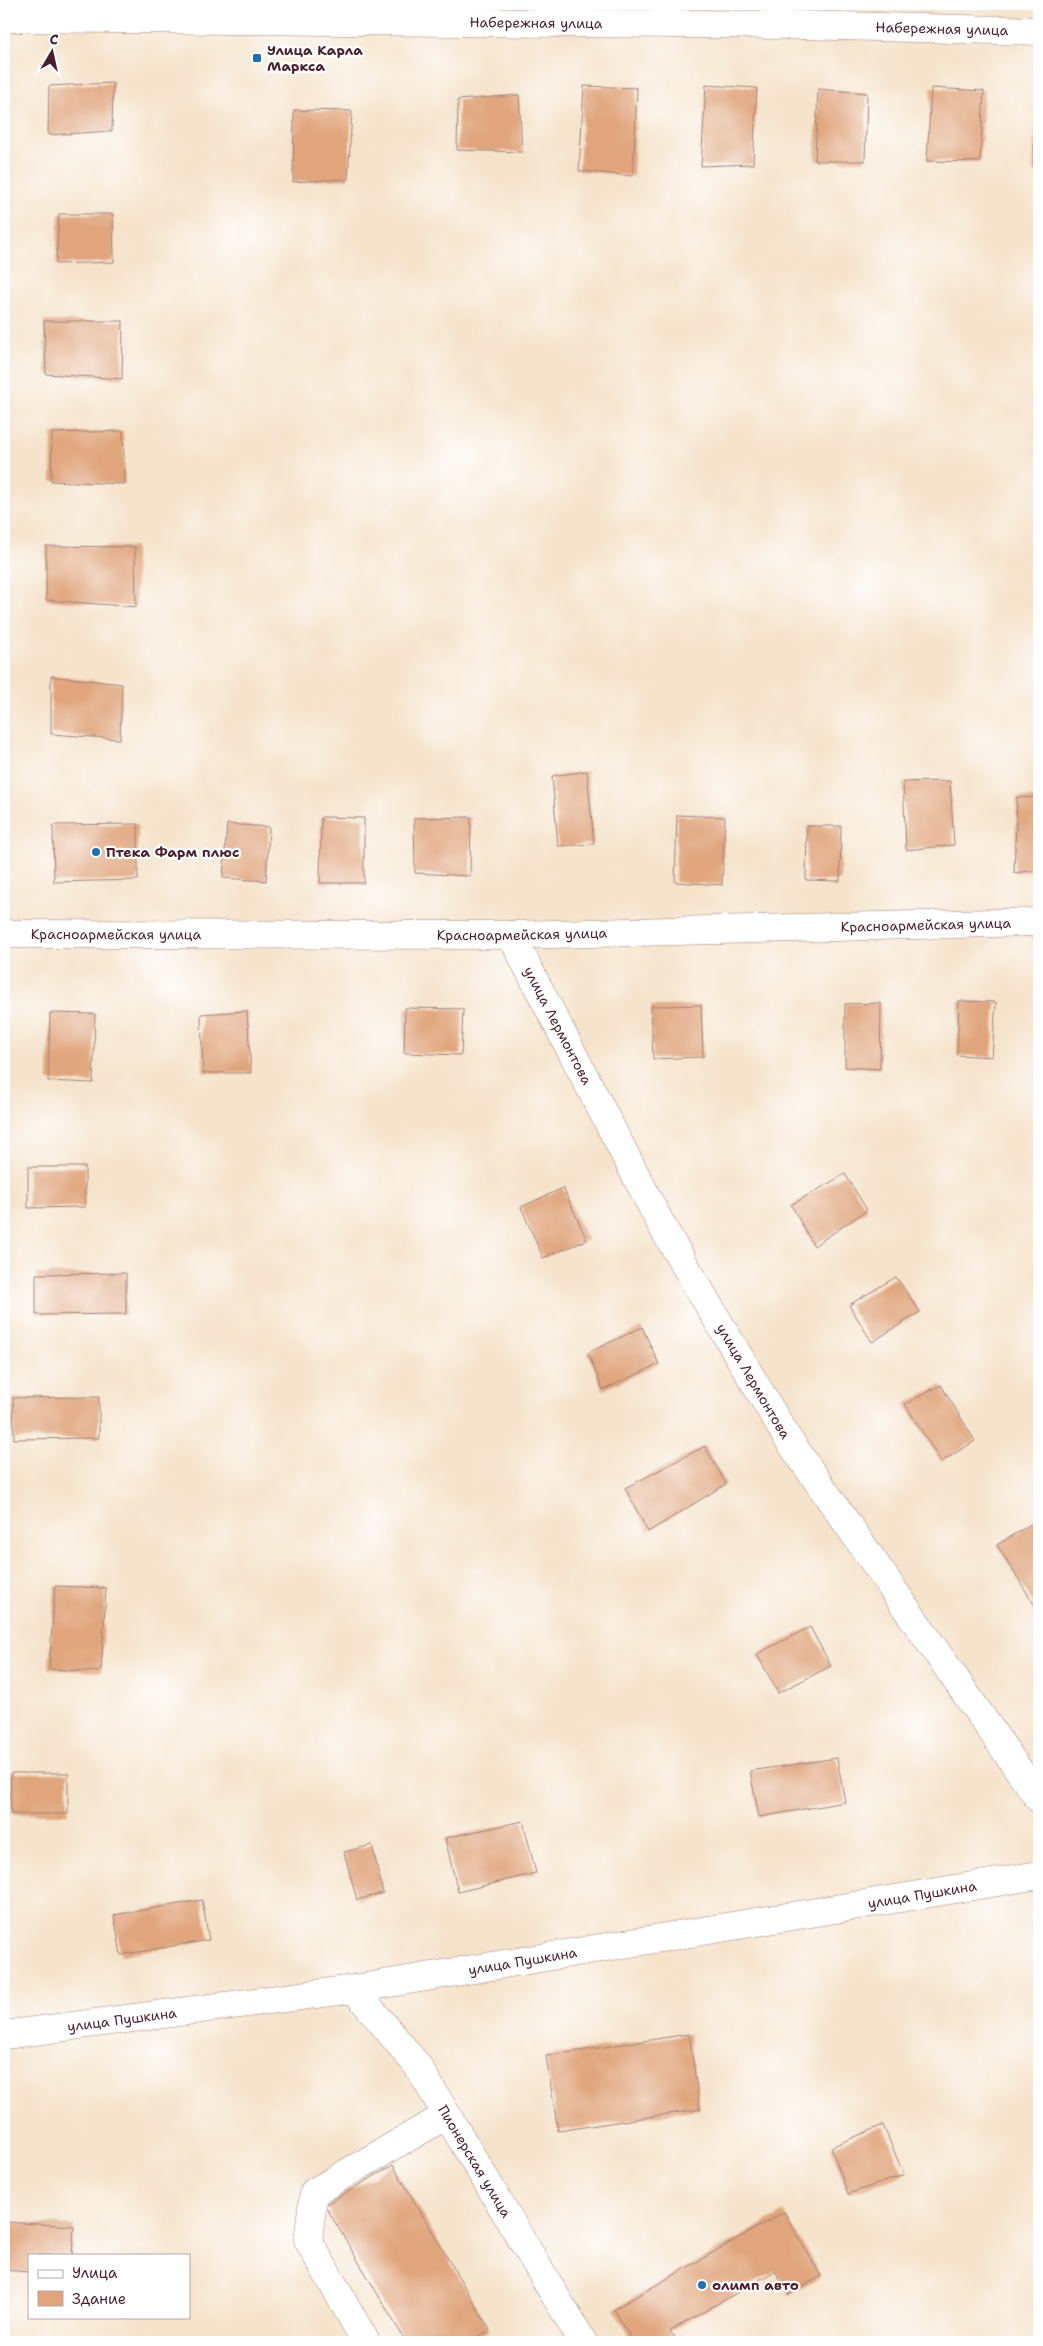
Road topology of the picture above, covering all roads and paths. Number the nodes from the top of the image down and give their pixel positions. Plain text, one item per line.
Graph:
1 (4, 18) edge
2 (1039, 31) edge
3 (1039, 922) edge
4 (4, 934) edge
5 (511, 935) junction
6 (1039, 1799) edge
7 (1039, 1875) edge
8 (354, 1989) junction
9 (4, 2035) edge
10 (447, 2115) junction
11 (366, 2342) edge
12 (583, 2342) edge

1 - 2 street, Набережная улица
3 - 5 street, Красноармейская улица
4 - 5 street, Красноармейская улица
5 - 6 street, улица Лермонтова
7 - 8 street, улица Пушкина
8 - 9 street, улица Пушкина
8 - 10 street, Пионерская улица
10 - 11 street
10 - 12 street, Пионерская улица

